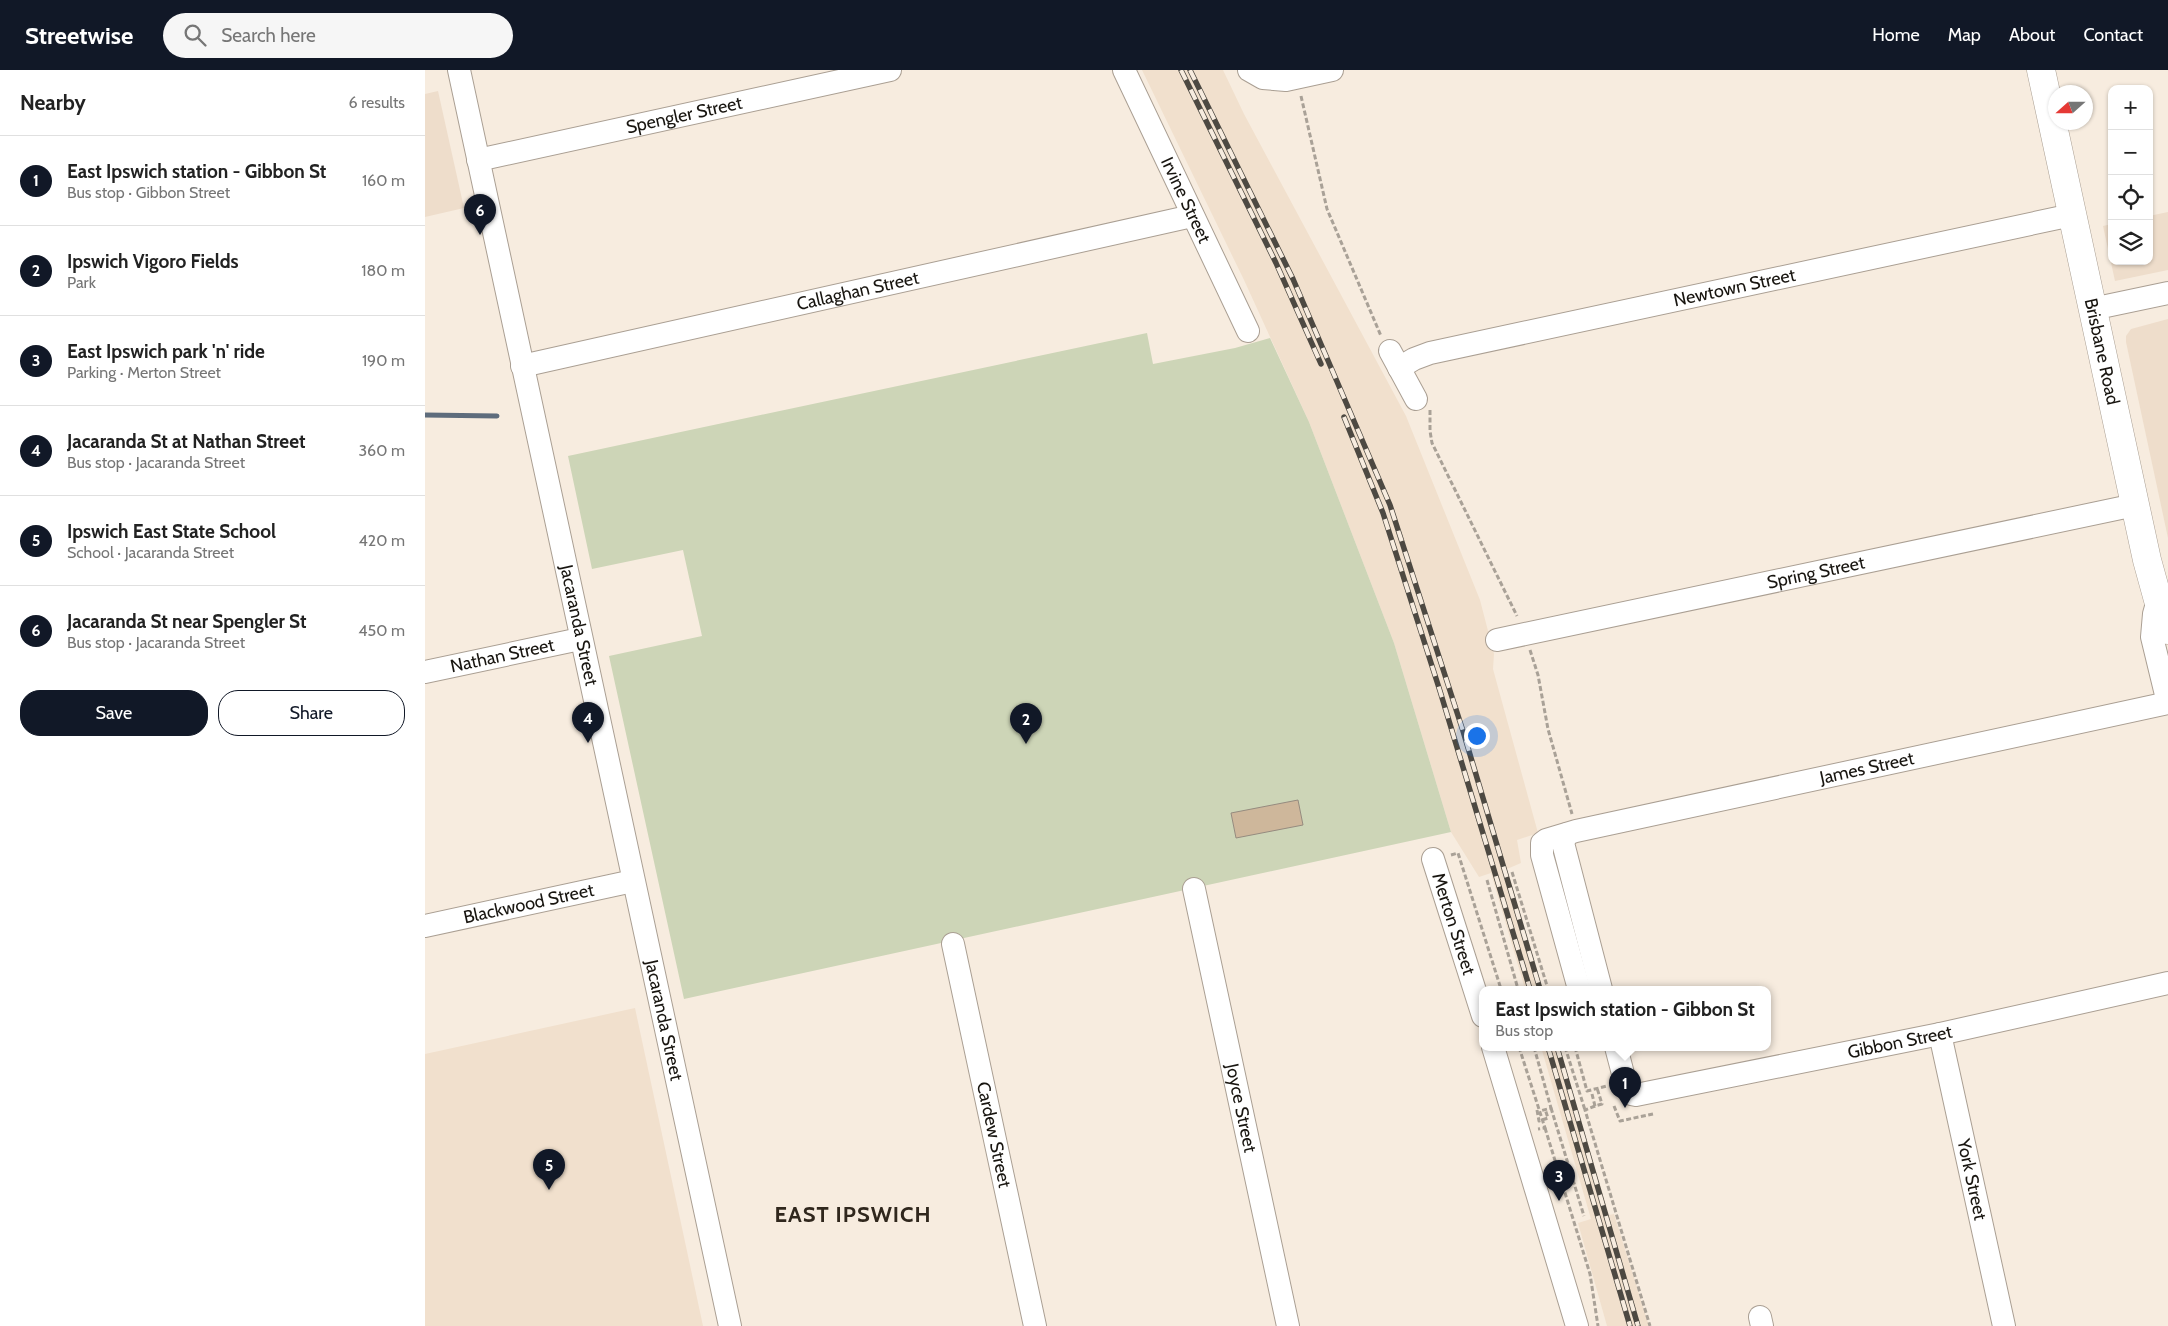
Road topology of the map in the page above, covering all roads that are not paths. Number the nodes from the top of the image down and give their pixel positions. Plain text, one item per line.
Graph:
1 (459, 70) edge
2 (890, 70) edge
3 (1124, 70) edge
4 (1332, 70) edge
5 (2041, 70) edge
6 (1256, 74) edge
7 (478, 160) junction
8 (2072, 215) junction
9 (1192, 216) junction
10 (2168, 293) edge
11 (2092, 309) junction
12 (1248, 330) dead end
13 (522, 366) junction
14 (1423, 403) road end
15 (2135, 505) junction
16 (2163, 599) edge
17 (2168, 630) edge
18 (580, 639) junction
19 (1497, 640) dead end
20 (425, 672) edge
21 (2168, 703) edge
22 (1570, 825) junction
23 (1433, 859) road end
24 (633, 881) junction
25 (1194, 889) dead end
26 (425, 926) edge
27 (953, 944) dead end
28 (2168, 984) edge
29 (1578, 986) edge
30 (1600, 986) edge
31 (1479, 1003) edge
32 (1940, 1034) junction
33 (1494, 1051) edge
34 (1617, 1051) edge
35 (730, 1326) edge
36 (1035, 1326) edge
37 (1288, 1326) edge
38 (1577, 1326) edge
39 (2004, 1326) edge

1 - 7 street, Jacaranda Street
2 - 7 street, Spengler Street
3 - 9 street, Irvine Street
4 - 6 street
5 - 8 main road, Brisbane Road
7 - 13 street, Jacaranda Street
8 - 11 main road, Brisbane Road
8 - 14 street, Newtown Street
9 - 12 street, Irvine Street
9 - 13 street, Callaghan Street
10 - 11 street
11 - 15 main road, Brisbane Road
13 - 18 street, Jacaranda Street
15 - 16 main road, Brisbane Road
15 - 19 street, Spring Street
16 - 17 main road, Brisbane Road
16 - 21 street
18 - 20 street, Nathan Street
18 - 24 street, Jacaranda Street
21 - 22 street, James Street
22 - 29 street, James Street
22 - 30 street
23 - 31 street, Merton Street
24 - 26 street, Blackwood Street
24 - 35 street, Jacaranda Street
25 - 37 street, Joyce Street
27 - 36 street, Cardew Street
28 - 32 street, Gibbon Street
32 - 34 street, Gibbon Street
32 - 39 street, York Street
33 - 38 street

